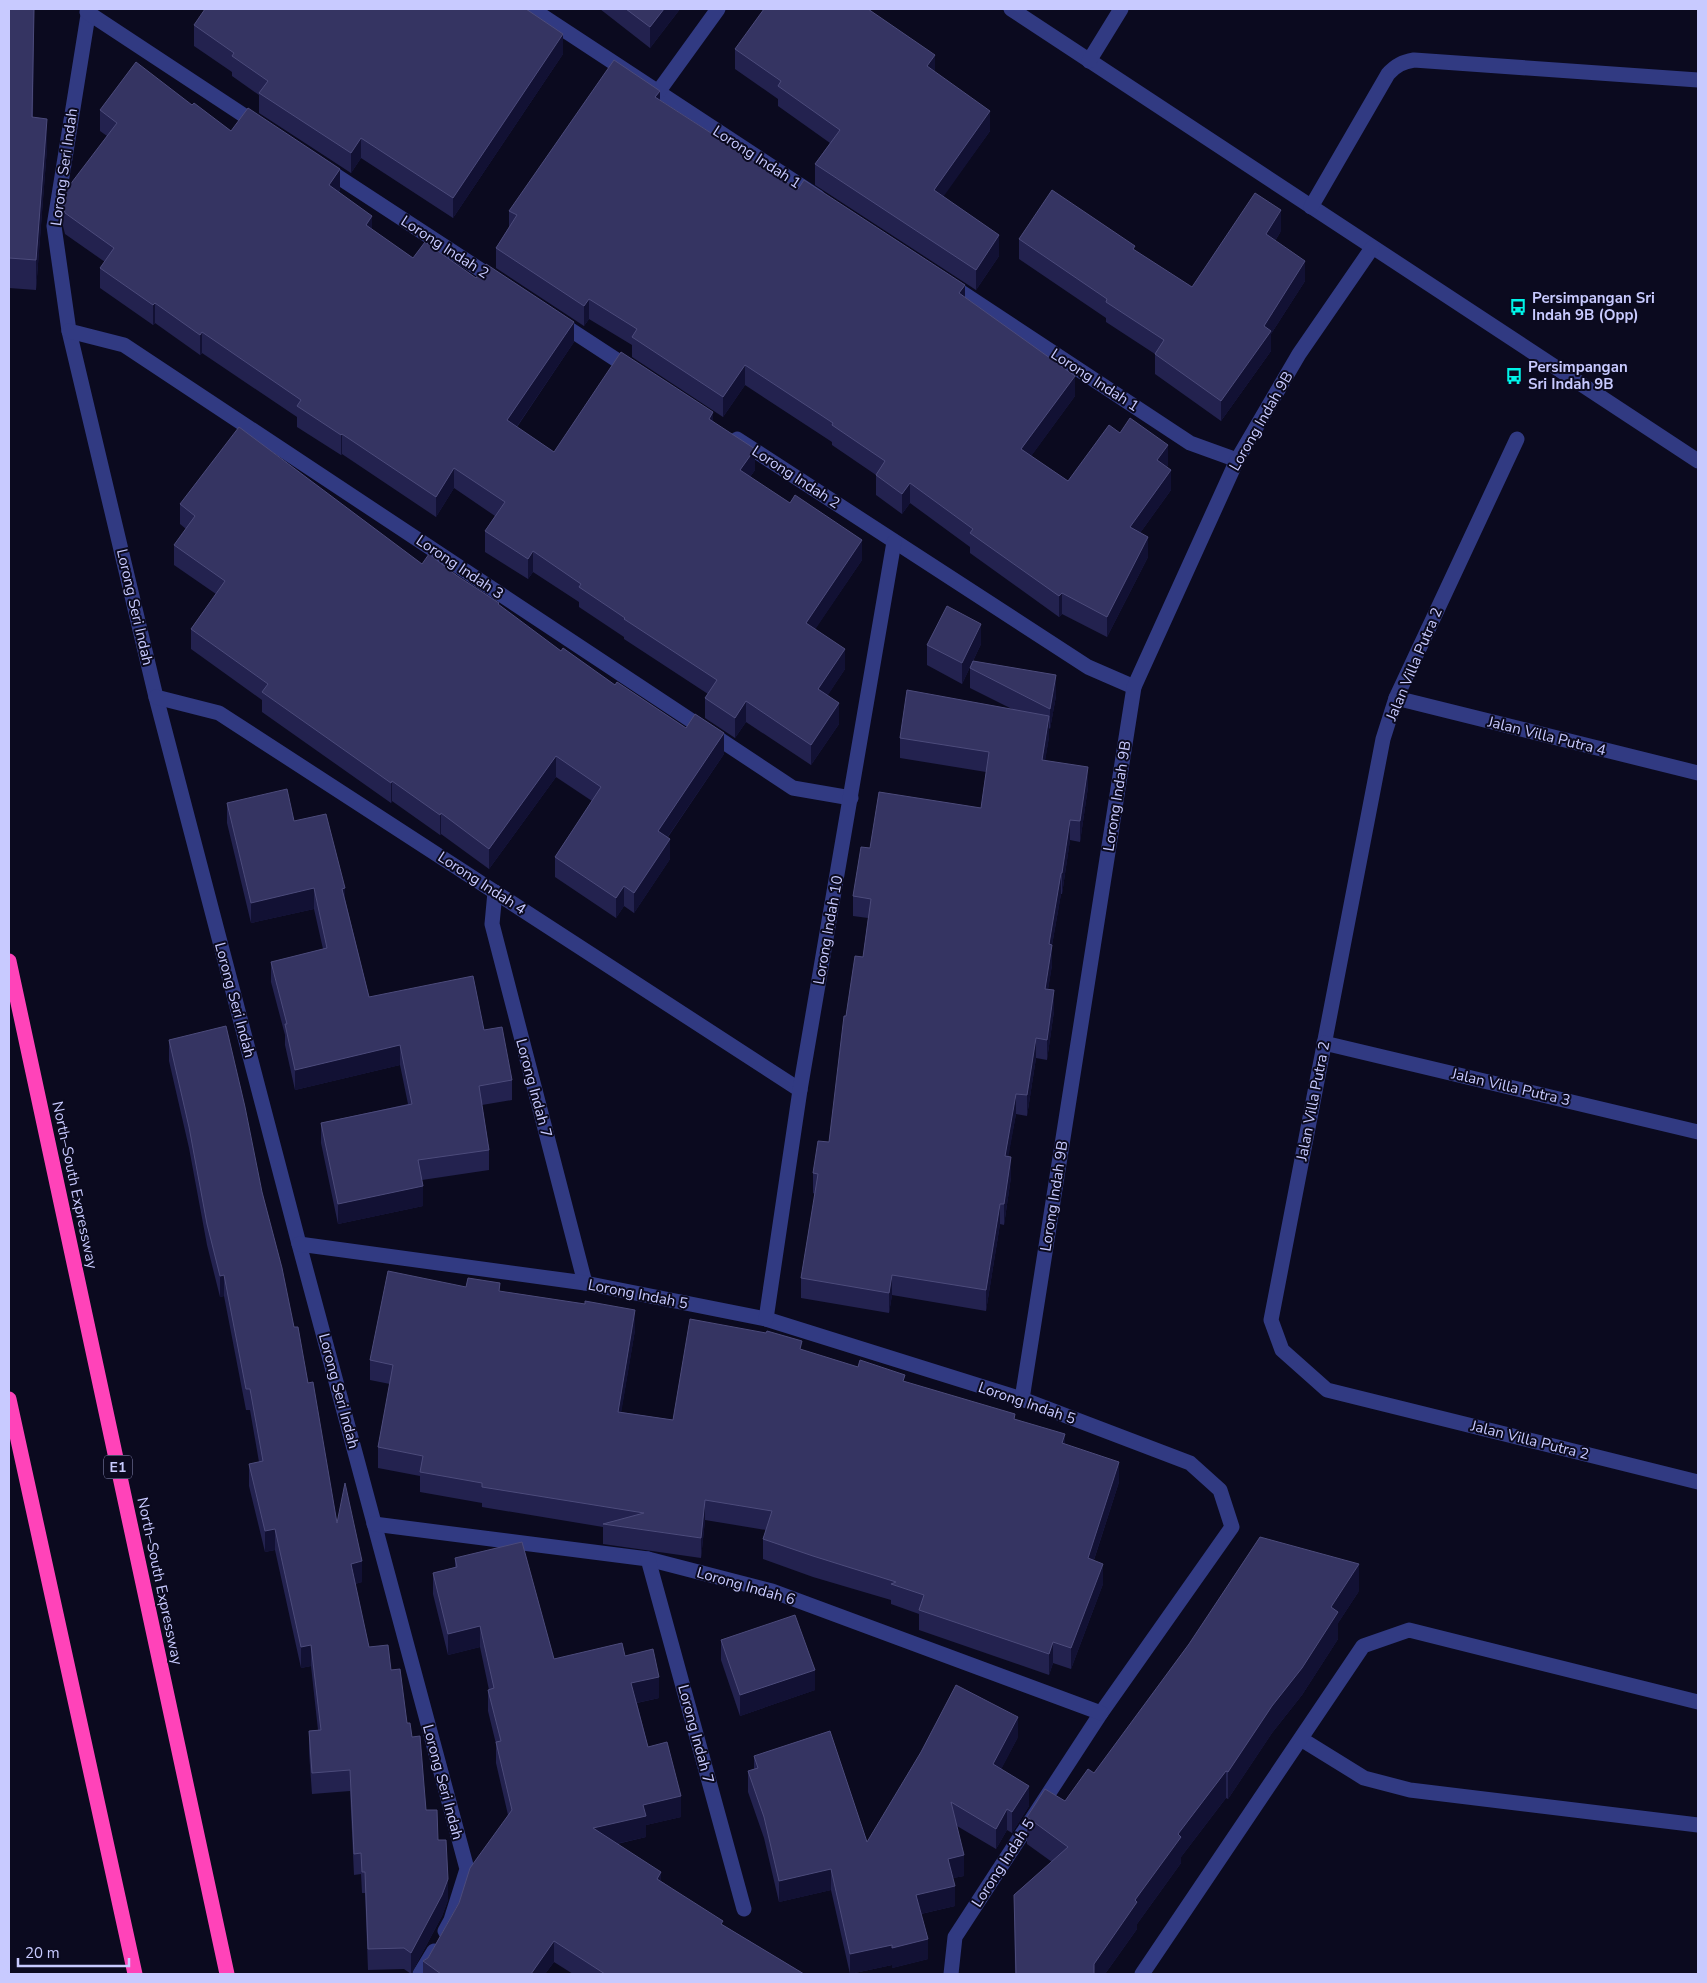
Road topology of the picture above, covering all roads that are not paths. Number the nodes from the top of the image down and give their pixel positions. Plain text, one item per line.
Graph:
1 (532, 9) edge
2 (718, 9) edge
3 (1010, 9) edge
4 (1121, 9) edge
5 (88, 10) edge
6 (1090, 61) junction
7 (1698, 80) edge
8 (658, 92) junction
9 (270, 132) edge
10 (312, 159) edge
11 (833, 207) edge
12 (1311, 207) junction
13 (1372, 248) junction
14 (941, 279) edge
15 (511, 290) edge
16 (545, 312) edge
17 (69, 331) junction
18 (644, 378) edge
19 (728, 432) edge
20 (1517, 439) dead end
21 (1237, 460) junction
22 (1698, 462) edge
23 (894, 542) junction
24 (1134, 687) junction
25 (156, 697) junction
26 (1396, 698) junction
27 (1698, 773) edge
28 (852, 798) junction
29 (495, 892) junction
30 (9, 961) edge
31 (1324, 1042) junction
32 (800, 1090) junction
33 (1698, 1132) edge
34 (299, 1244) junction
35 (585, 1284) junction
36 (766, 1319) junction
37 (9, 1399) edge
38 (1022, 1399) junction
39 (1698, 1482) edge
40 (374, 1524) junction
41 (648, 1559) junction
42 (1698, 1702) edge
43 (1101, 1713) junction
44 (1300, 1739) junction
45 (1698, 1825) edge
46 (744, 1909) dead end
47 (135, 1974) edge
48 (226, 1974) edge
49 (420, 1974) edge
50 (951, 1974) edge
51 (1142, 1974) edge

1 - 8 street, Lorong Indah 1
2 - 8 street
3 - 6 street
4 - 6 street
5 - 9 street
5 - 17 street, Lorong Seri Indah
6 - 12 street
7 - 12 street
8 - 11 street, Lorong Indah 1
10 - 15 street, Lorong Indah 2
12 - 13 street
13 - 21 street, Lorong Indah 9B
13 - 22 street
14 - 21 street, Lorong Indah 1
16 - 18 street
17 - 25 street, Lorong Seri Indah
17 - 28 street, Lorong Indah 3
19 - 23 street, Lorong Indah 2
20 - 26 street, Jalan Villa Putra 2
21 - 24 street, Lorong Indah 9B
23 - 24 street, Lorong Indah 2
23 - 28 street, Lorong Indah 10
24 - 38 street, Lorong Indah 9B
25 - 29 street, Lorong Indah 4
25 - 34 street, Lorong Seri Indah
26 - 27 street, Jalan Villa Putra 4
26 - 31 street, Jalan Villa Putra 2
28 - 32 street, Lorong Indah 10
29 - 32 street, Lorong Indah 4
29 - 35 street, Lorong Indah 7
30 - 48 highway, North–South Expressway / E1
31 - 33 street, Jalan Villa Putra 3
31 - 39 street, Jalan Villa Putra 2
32 - 36 street, Lorong Indah 10
34 - 35 street, Lorong Indah 5
34 - 40 street, Lorong Seri Indah
35 - 36 street, Lorong Indah 5
36 - 38 street, Lorong Indah 5
37 - 47 highway
38 - 43 street, Lorong Indah 5
40 - 41 street, Lorong Indah 6
40 - 49 street, Lorong Seri Indah
41 - 43 street, Lorong Indah 6
41 - 46 street, Lorong Indah 7
42 - 44 street
43 - 50 street, Lorong Indah 5
44 - 45 street
44 - 51 street

